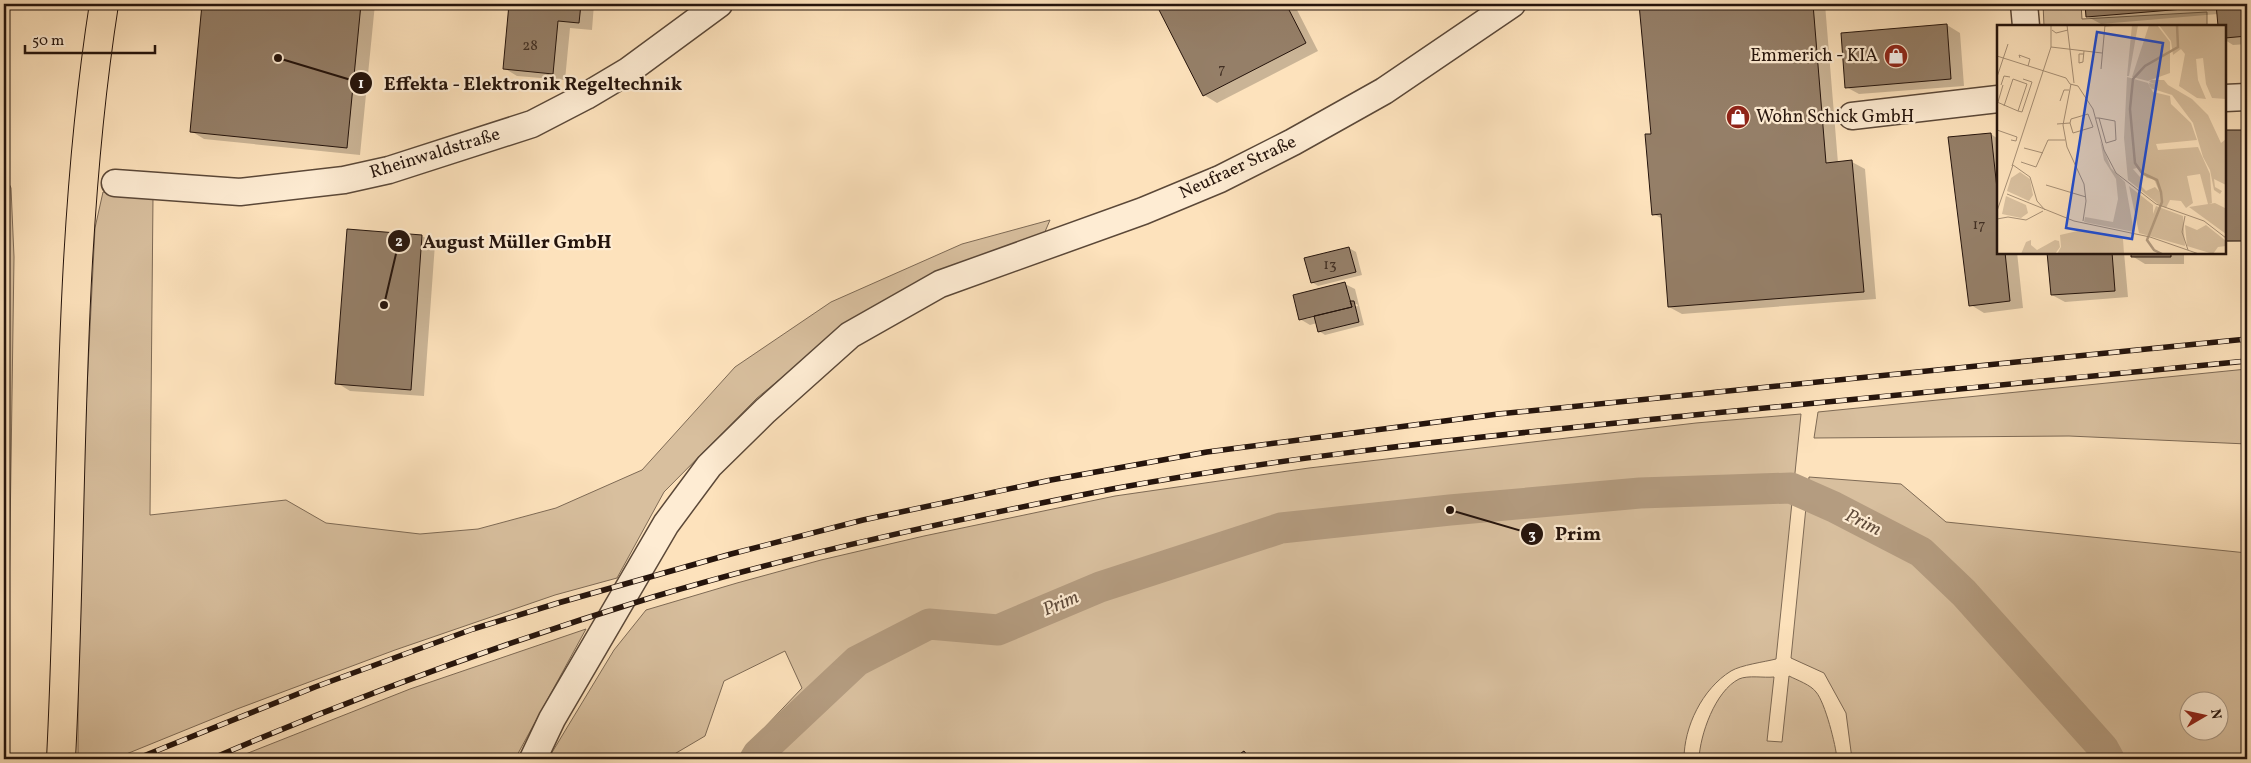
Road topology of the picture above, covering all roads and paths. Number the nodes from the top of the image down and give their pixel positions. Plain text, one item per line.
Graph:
1 (104, 4) edge
2 (719, 4) edge
3 (1512, 4) edge
4 (2024, 4) edge
5 (2026, 25) edge
6 (2247, 97) edge
7 (2226, 98) edge
8 (1997, 100) edge
9 (1852, 116) dead end
10 (115, 183) dead end
11 (62, 749) edge
12 (533, 759) edge

1 - 11 main road
2 - 10 street, Rheinwaldstraße
3 - 12 street, Neufraer Straße
4 - 5 street
6 - 7 street
8 - 9 street

